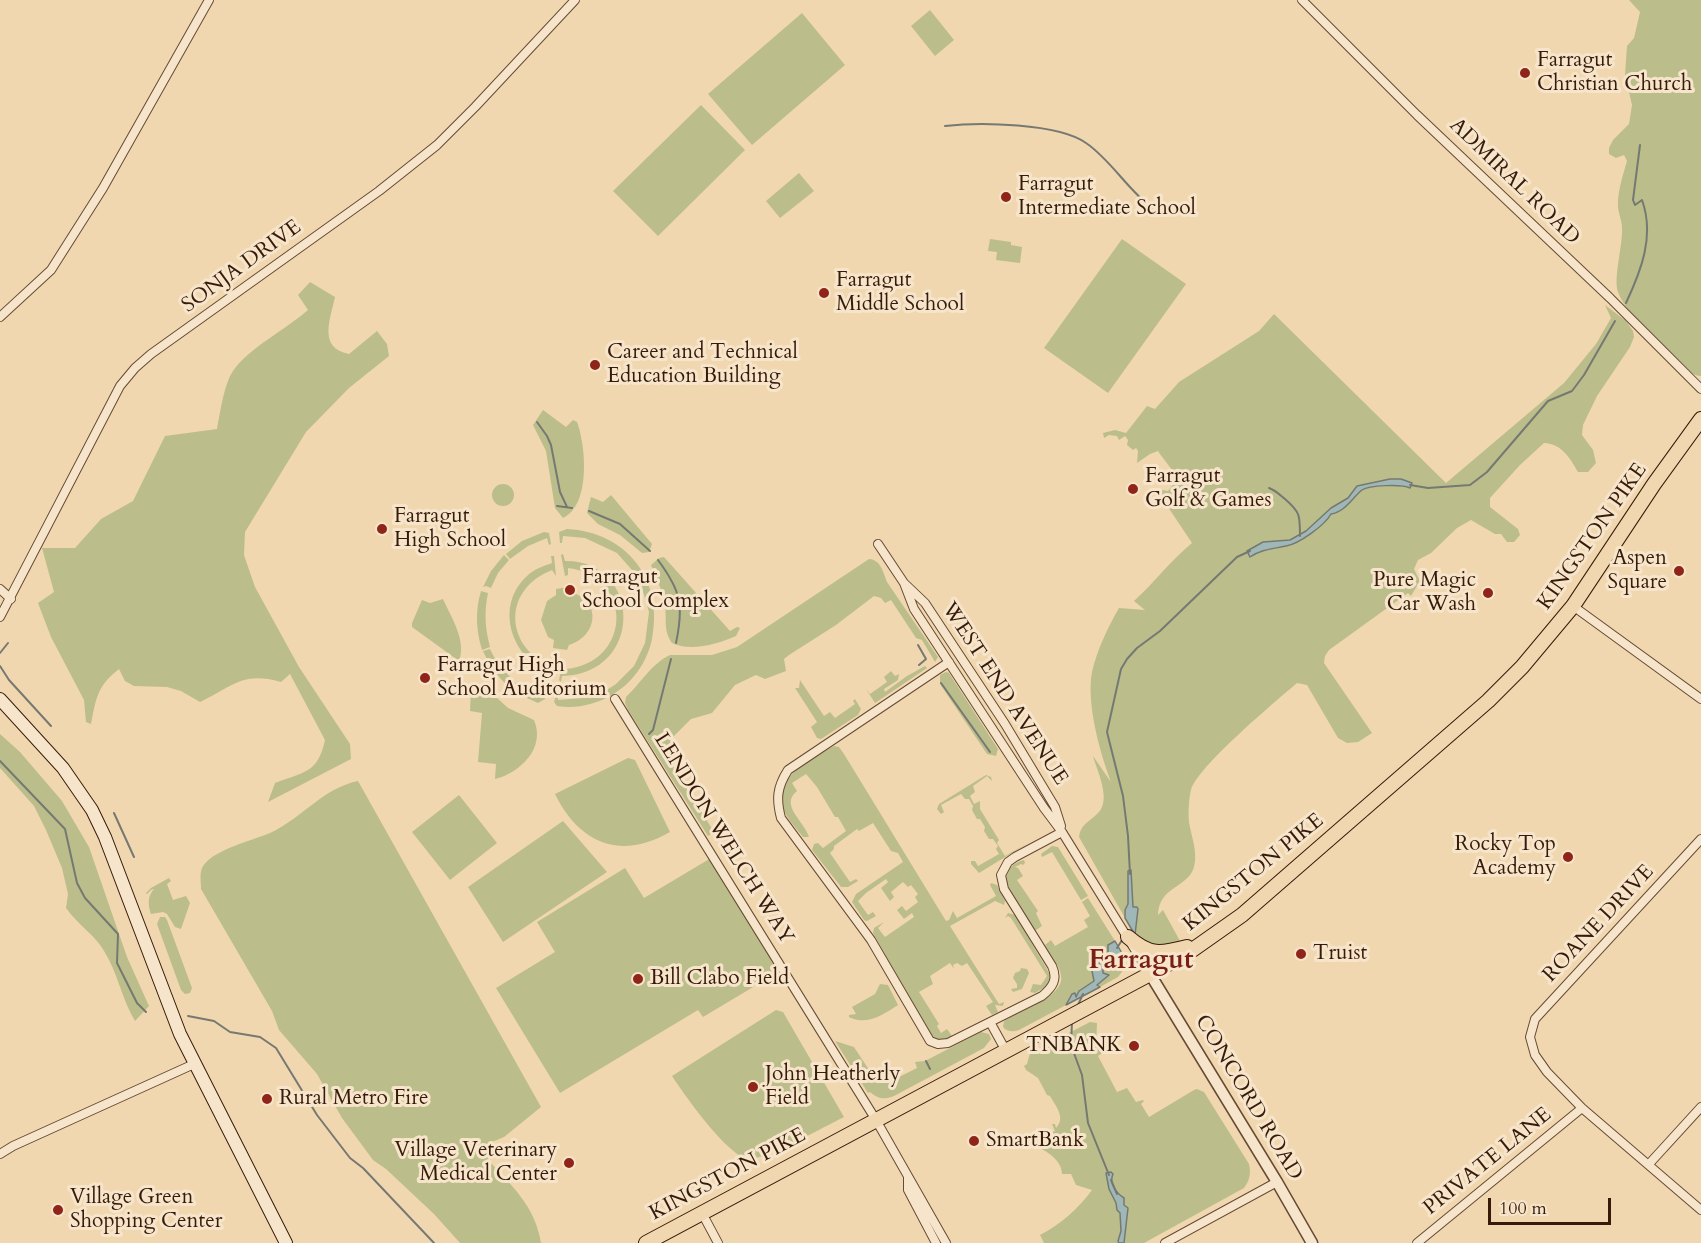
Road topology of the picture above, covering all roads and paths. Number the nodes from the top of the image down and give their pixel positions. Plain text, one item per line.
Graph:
1 (209, 0) edge
2 (575, 0) edge
3 (1302, 0) edge
4 (0, 317) edge
5 (1701, 389) edge
6 (1701, 419) edge
7 (878, 544) dead end
8 (904, 583) junction
9 (0, 589) edge
10 (11, 599) junction
11 (1573, 606) junction
12 (0, 616) edge
13 (949, 662) junction
14 (0, 699) edge
15 (615, 699) dead end
16 (1701, 699) edge
17 (1062, 832) junction
18 (1701, 839) edge
19 (1127, 936) junction
20 (1203, 943) junction
21 (1150, 974) junction
22 (990, 1022) junction
23 (1006, 1051) junction
24 (194, 1064) junction
25 (1701, 1107) edge
26 (1582, 1108) junction
27 (876, 1120) junction
28 (0, 1154) edge
29 (1649, 1164) junction
30 (908, 1178) junction
31 (1277, 1182) junction
32 (1701, 1210) edge
33 (702, 1213) junction
34 (286, 1243) edge
35 (646, 1243) edge
36 (718, 1243) edge
37 (936, 1243) edge
38 (946, 1243) edge
39 (1165, 1243) edge
40 (1312, 1243) edge
41 (1417, 1243) edge

1 - 4 street
2 - 10 street, SONJA DRIVE
3 - 5 street, ADMIRAL ROAD
6 - 11 main road, KINGSTON PIKE
7 - 8 street, WEST END AVENUE
8 - 13 street, WEST END AVENUE
8 - 17 street, WEST END AVENUE
9 - 10 street
10 - 12 street, SONJA DRIVE
11 - 16 street
11 - 20 main road, KINGSTON PIKE
13 - 17 street, WEST END AVENUE
13 - 22 street
14 - 24 main road
15 - 27 street, LENDON WELCH WAY
17 - 19 street, WEST END AVENUE
17 - 22 street
18 - 26 street, ROANE DRIVE
19 - 20 main road
19 - 21 street, WEST END AVENUE
20 - 21 main road, KINGSTON PIKE
21 - 23 main road, KINGSTON PIKE
21 - 31 street, CONCORD ROAD
22 - 23 street
23 - 27 main road, KINGSTON PIKE
24 - 28 street
24 - 34 main road
25 - 29 street
26 - 29 street
26 - 41 street, PRIVATE LANE
27 - 30 street, LENDON WELCH WAY
27 - 33 main road, KINGSTON PIKE
29 - 32 street
30 - 37 street
30 - 38 street
31 - 39 street
31 - 40 street, CONCORD ROAD
33 - 35 main road, KINGSTON PIKE
33 - 36 street

